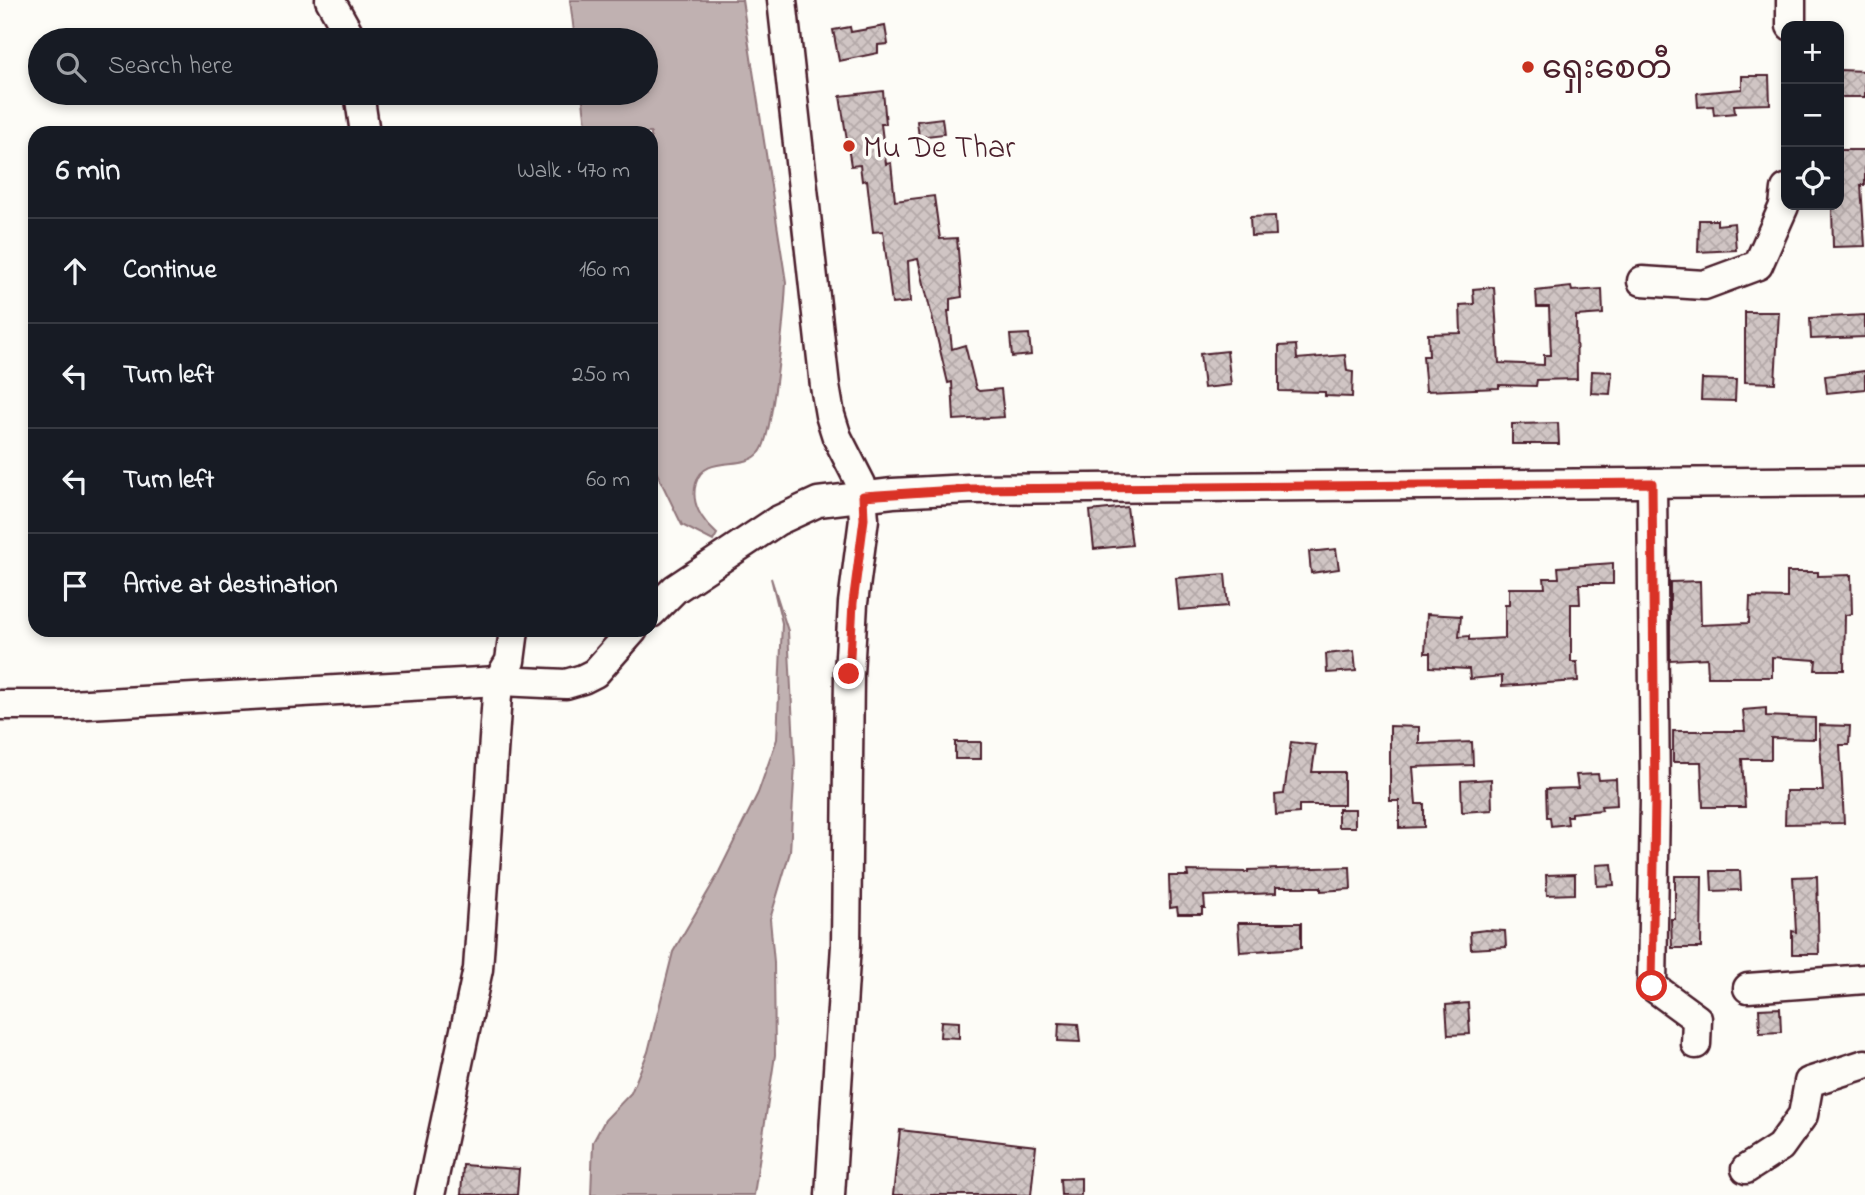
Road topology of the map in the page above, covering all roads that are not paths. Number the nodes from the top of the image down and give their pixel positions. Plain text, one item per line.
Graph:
1 (330, 0) edge
2 (782, 0) edge
3 (1791, 0) edge
4 (1790, 21) edge
5 (346, 28) edge
6 (361, 105) edge
7 (364, 126) edge
8 (1782, 210) edge
9 (1642, 281) dead end
10 (1865, 481) edge
11 (1652, 483) junction
12 (863, 496) junction
13 (658, 605) edge
14 (513, 637) edge
15 (627, 637) edge
16 (498, 681) junction
17 (0, 705) edge
18 (1865, 979) edge
19 (1748, 988) dead end
20 (1696, 1044) dead end
21 (1865, 1064) edge
22 (1746, 1169) dead end
23 (430, 1195) edge
24 (830, 1195) edge

1 - 5 street
2 - 12 street
3 - 4 street
6 - 7 street
8 - 9 street
10 - 11 street
11 - 12 street
11 - 20 street
12 - 13 street
12 - 24 street
14 - 16 street
15 - 16 street
16 - 17 street
16 - 23 street
18 - 19 street
21 - 22 street

